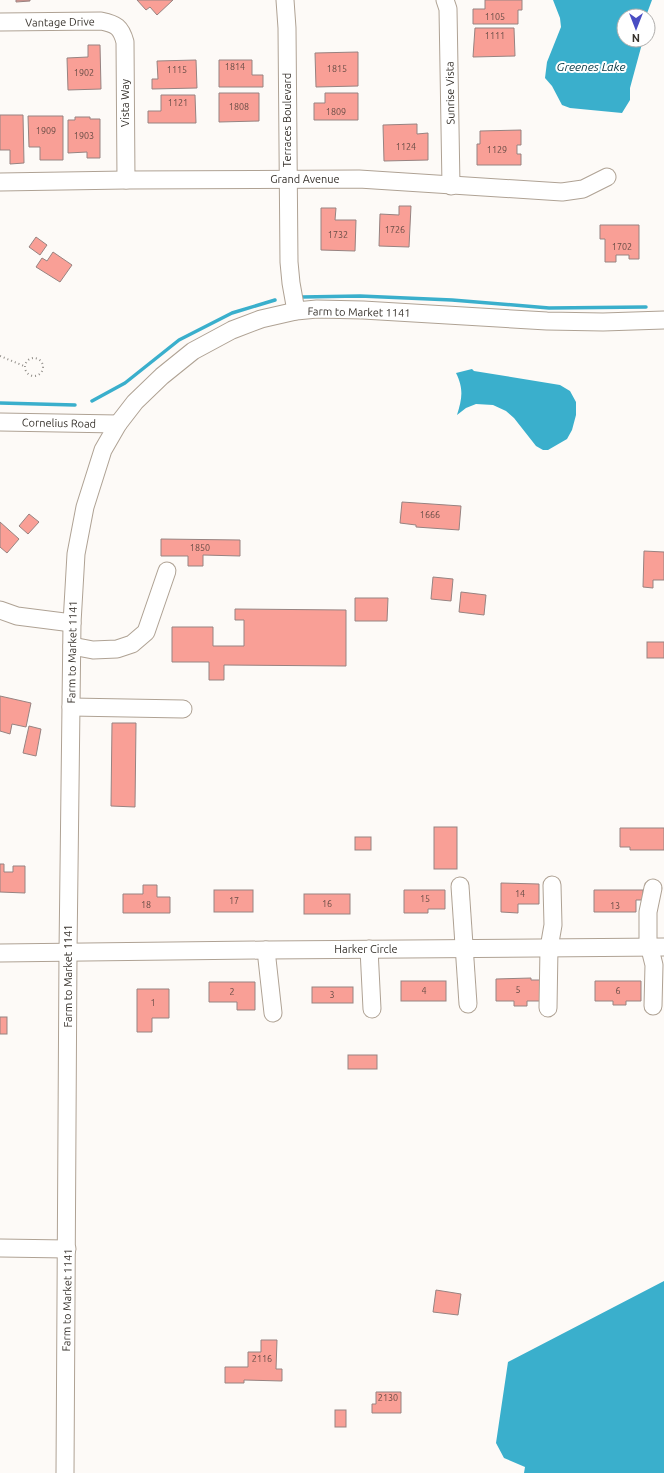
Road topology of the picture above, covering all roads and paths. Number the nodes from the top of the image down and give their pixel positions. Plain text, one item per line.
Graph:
1 (285, 0) edge
2 (445, 0) edge
3 (0, 22) edge
4 (119, 28) joint
5 (607, 177) dead end
6 (126, 180) junction
7 (288, 180) junction
8 (0, 182) edge
9 (451, 186) junction
10 (296, 311) junction
11 (664, 320) edge
12 (0, 356) edge
13 (24, 366) junction
14 (0, 422) edge
15 (118, 424) junction
16 (167, 571) dead end
17 (0, 610) edge
18 (72, 623) junction
19 (72, 646) junction
20 (71, 707) junction
21 (183, 709) dead end
22 (552, 885) dead end
23 (460, 886) dead end
24 (653, 888) dead end
25 (657, 947) edge
26 (464, 948) junction
27 (549, 948) junction
28 (369, 949) junction
29 (266, 950) junction
30 (68, 952) junction
31 (0, 953) edge
32 (468, 1004) dead end
33 (653, 1006) dead end
34 (548, 1008) dead end
35 (372, 1009) dead end
36 (273, 1013) dead end
37 (0, 1248) edge
38 (67, 1249) junction
39 (65, 1473) edge

1 - 7 street, Terraces Boulevard
2 - 9 street, Sunrise Vista
3 - 4 street, Vantage Drive
4 - 6 street, Vista Way
5 - 9 street, Grand Avenue
6 - 7 street, Grand Avenue
6 - 8 street, Grand Avenue
7 - 9 street, Grand Avenue
7 - 10 street, Terraces Boulevard
10 - 11 street, Farm to Market 1141
10 - 15 street, Farm to Market 1141
12 - 13 path
13 - 13 path
14 - 15 street, Cornelius Road
15 - 18 street, Farm to Market 1141
16 - 19 street
17 - 18 street
18 - 19 street, Farm to Market 1141
19 - 20 street, Farm to Market 1141
20 - 21 street
20 - 30 street, Farm to Market 1141
22 - 27 street
23 - 26 street
24 - 25 street
25 - 27 street, Harker Circle
25 - 33 street
26 - 27 street, Harker Circle
26 - 28 street, Harker Circle
26 - 32 street
27 - 34 street
28 - 29 street, Harker Circle
28 - 35 street
29 - 30 street, Harker Circle
29 - 36 street
30 - 31 street, Harker Circle
30 - 38 street, Farm to Market 1141
37 - 38 street
38 - 39 street, Farm to Market 1141

